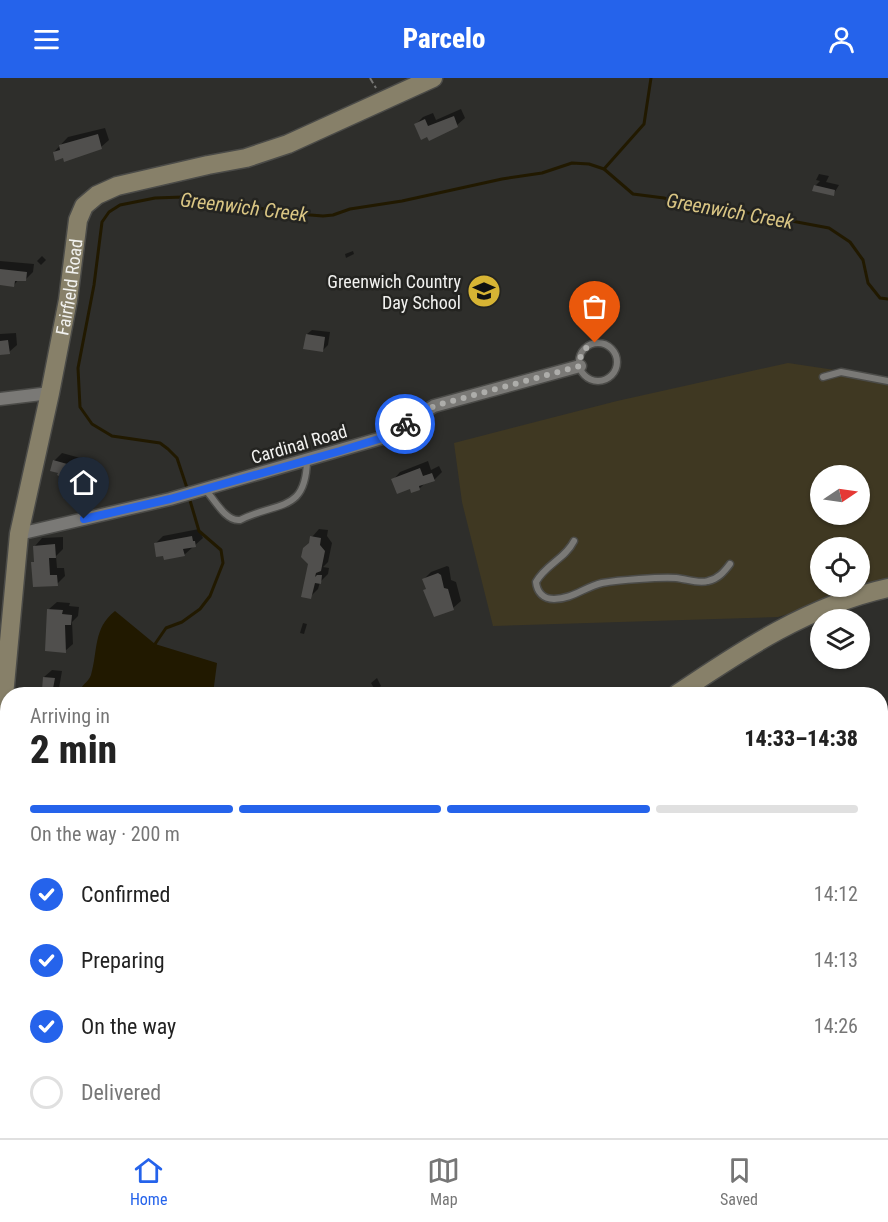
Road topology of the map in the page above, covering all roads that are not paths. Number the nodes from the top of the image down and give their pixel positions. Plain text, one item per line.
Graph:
1 (433, 78) edge
2 (580, 366) junction
3 (823, 377) dead end
4 (888, 381) edge
5 (50, 393) junction
6 (0, 399) edge
7 (307, 460) junction
8 (194, 492) junction
9 (19, 534) junction
10 (574, 541) dead end
11 (730, 564) dead end
12 (888, 588) edge
13 (5, 687) edge
14 (688, 687) edge

1 - 5 street, Fairfield Road
2 - 2 lane
2 - 7 street, Cardinal Road
3 - 4 lane
5 - 6 street
5 - 9 street, Fairfield Road
7 - 8 street, Cardinal Road
7 - 8 lane
8 - 9 street, Cardinal Road
9 - 13 street, Fairfield Road
10 - 11 lane
12 - 14 street

